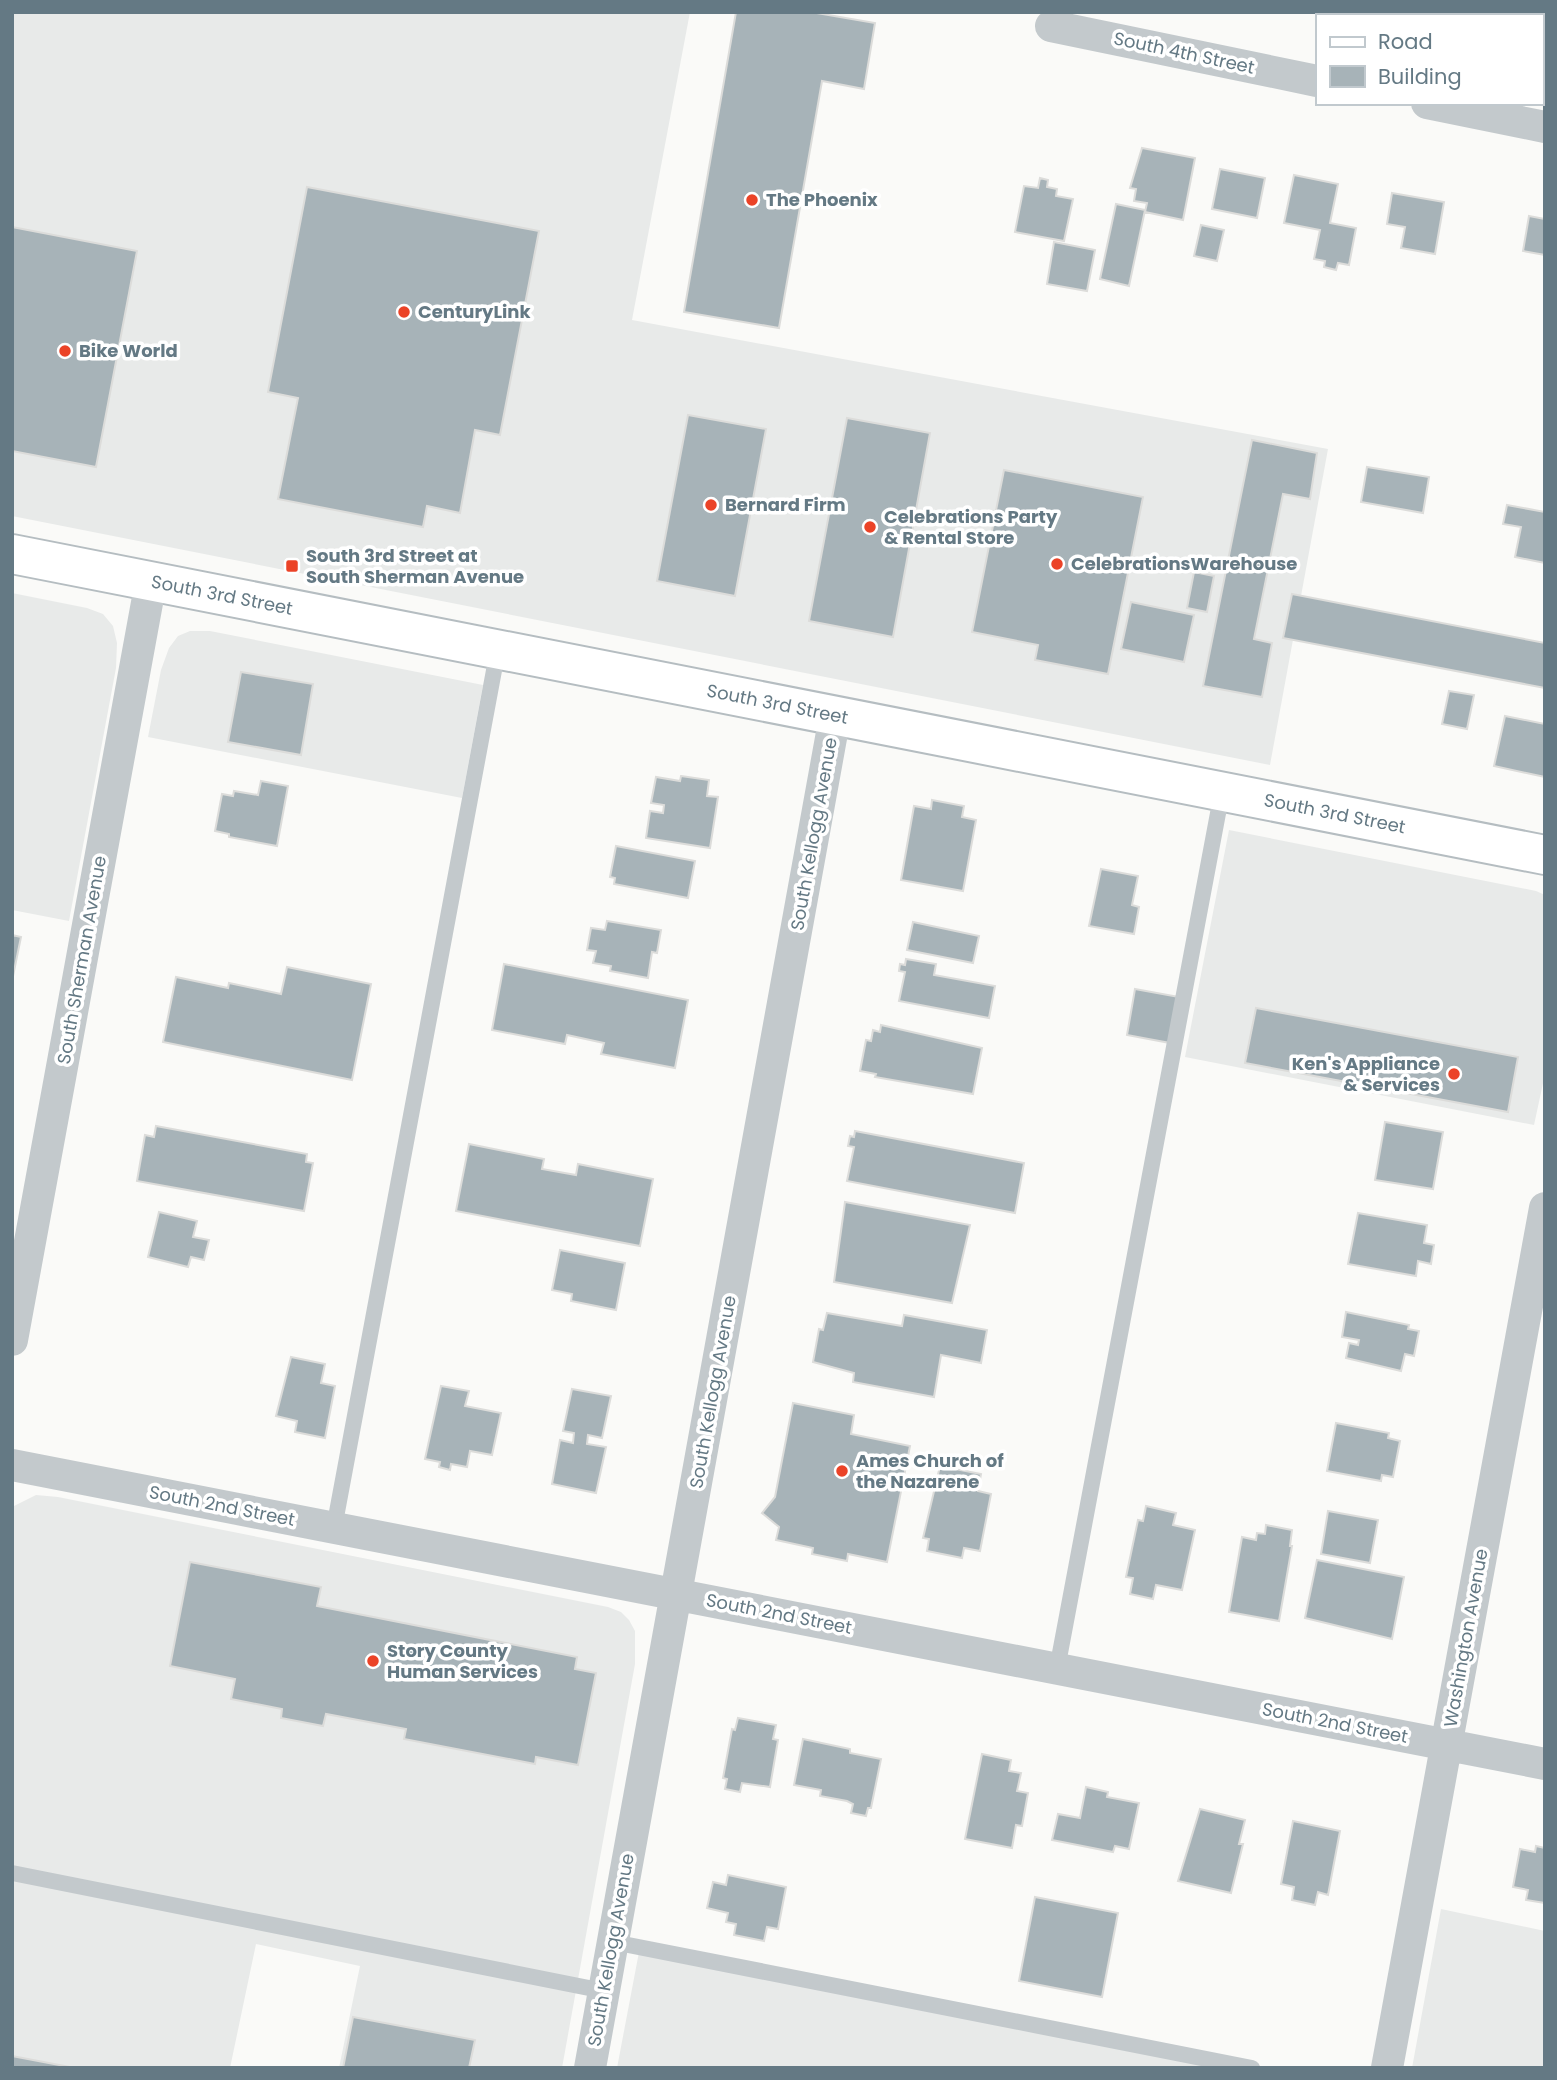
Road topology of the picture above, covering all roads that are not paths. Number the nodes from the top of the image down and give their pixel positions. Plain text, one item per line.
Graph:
1 (1051, 26) dead end
2 (1316, 81) edge
3 (1437, 105) edge
4 (1545, 127) edge
5 (12, 555) edge
6 (151, 581) junction
7 (498, 649) junction
8 (835, 716) junction
9 (1222, 792) junction
10 (1545, 855) edge
11 (1545, 1208) edge
12 (12, 1340) edge
13 (12, 1465) edge
14 (334, 1528) junction
15 (676, 1594) junction
16 (1057, 1669) junction
17 (1446, 1745) junction
18 (1545, 1764) edge
19 (12, 1873) edge
20 (613, 1942) junction
21 (604, 1991) junction
22 (590, 2068) edge
23 (1252, 2068) edge
24 (1387, 2068) edge

1 - 2 street, South 4th Street
3 - 4 street
5 - 6 main road, South 3rd Street
6 - 7 main road, South 3rd Street
6 - 12 street, South Sherman Avenue
7 - 8 main road, South 3rd Street
7 - 14 lane
8 - 9 main road, South 3rd Street
8 - 15 street, South Kellogg Avenue
9 - 10 main road, South 3rd Street
9 - 16 lane
11 - 17 street, Washington Avenue
13 - 14 street, South 2nd Street
14 - 15 street, South 2nd Street
15 - 16 street, South 2nd Street
15 - 20 street, South Kellogg Avenue
16 - 17 street, South 2nd Street
17 - 18 street, South 2nd Street
17 - 24 street, Washington Avenue
19 - 21 lane
20 - 21 street, South Kellogg Avenue
20 - 23 lane
21 - 22 street, South Kellogg Avenue

